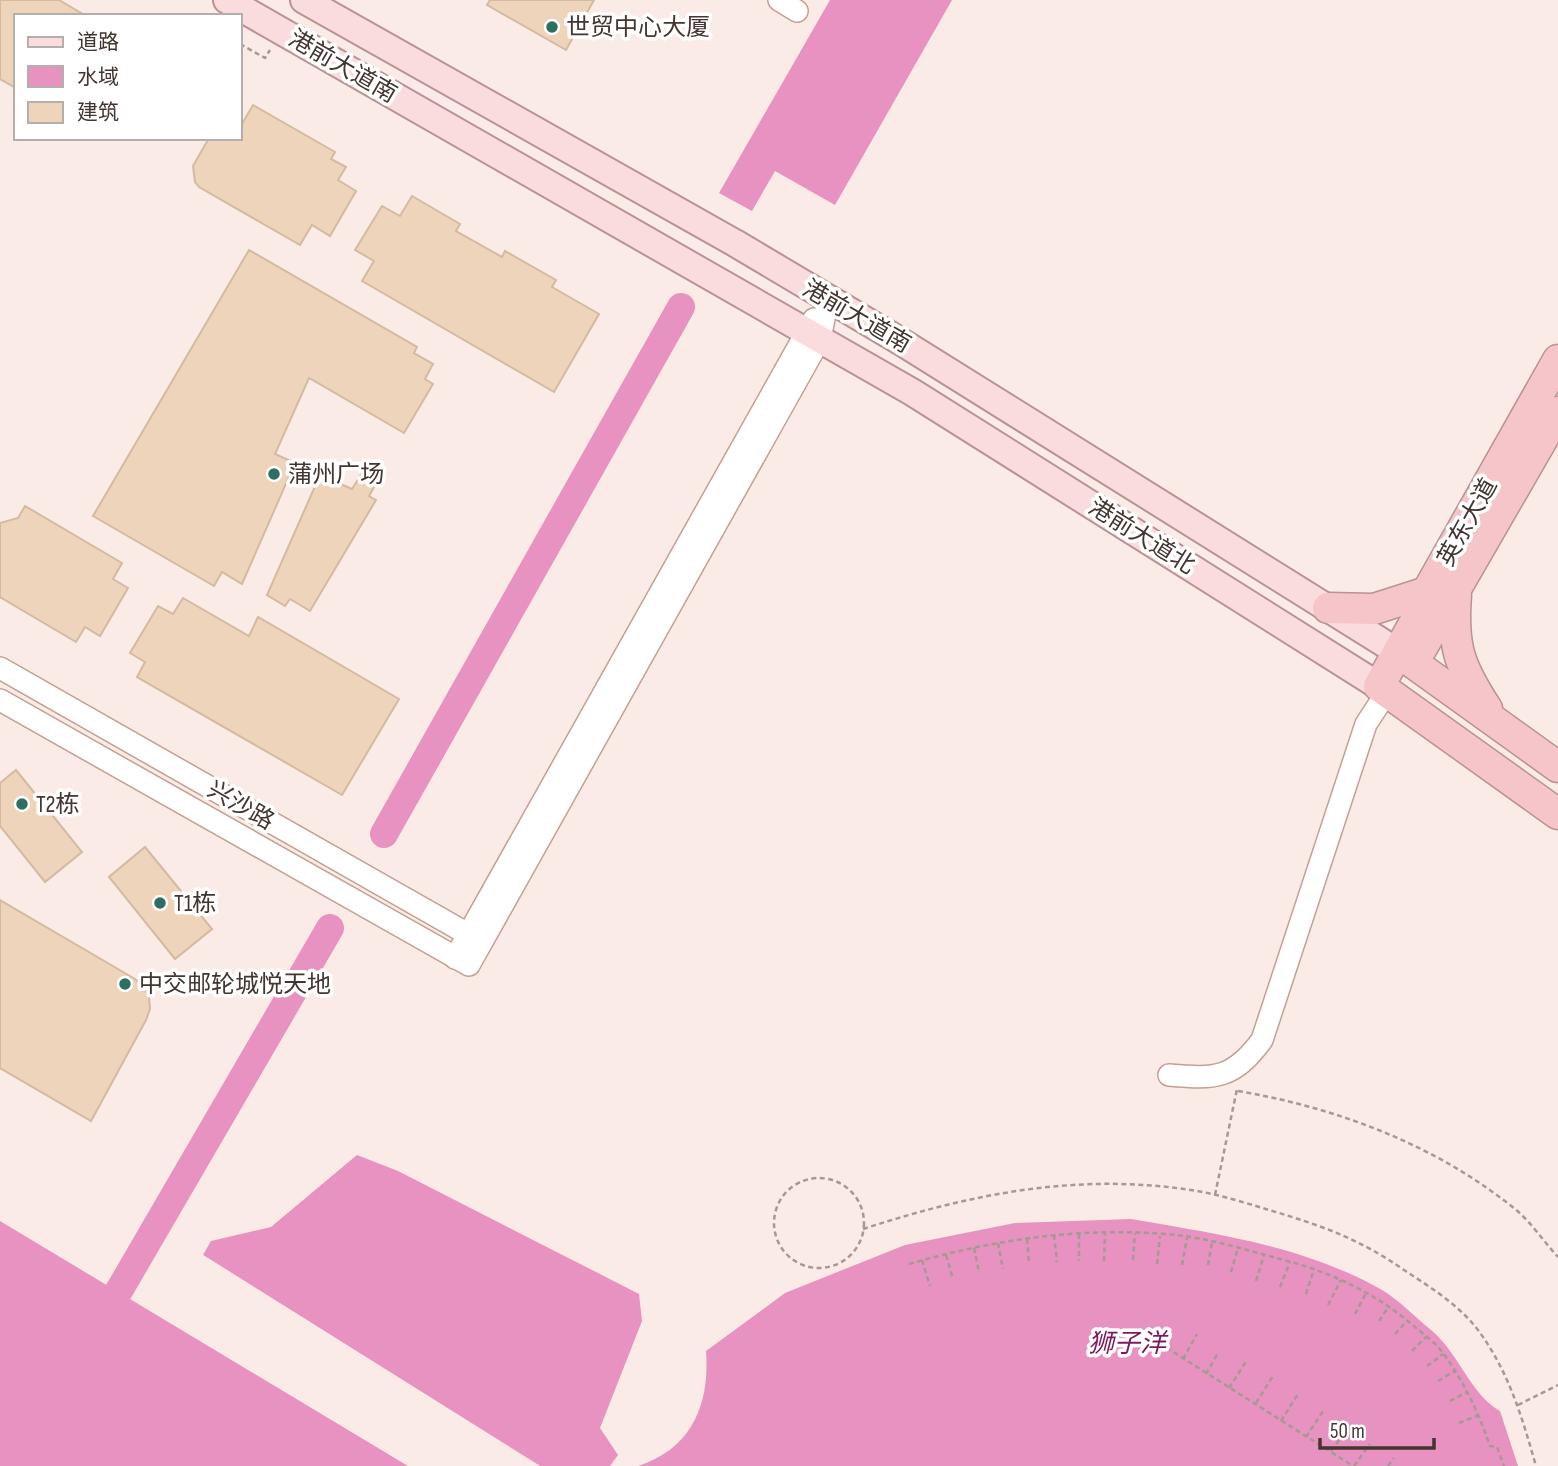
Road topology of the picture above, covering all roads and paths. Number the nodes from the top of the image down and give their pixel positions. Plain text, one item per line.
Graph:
1 (304, 0) edge
2 (236, 2) edge
3 (273, 44) dead end
4 (242, 45) edge
5 (713, 277) joint
6 (828, 299) junction
7 (813, 334) junction
8 (1558, 360) edge
9 (1558, 412) edge
10 (1283, 580) junction
11 (1456, 587) junction
12 (1427, 592) junction
13 (1328, 608) junction
14 (1263, 612) junction
15 (1406, 658) junction
16 (0, 668) edge
17 (1387, 691) junction
18 (0, 700) edge
19 (1497, 723) junction
20 (1523, 742) junction
21 (1558, 767) edge
22 (1498, 771) junction
23 (1558, 814) edge
24 (475, 938) junction
25 (1169, 1074) dead end
26 (1234, 1081) junction
27 (1215, 1195) junction
28 (863, 1228) junction
29 (1105, 1232) junction
30 (1135, 1233) junction
31 (1079, 1234) junction
32 (1054, 1235) junction
33 (1160, 1235) junction
34 (1027, 1237) junction
35 (1187, 1237) junction
36 (998, 1242) junction
37 (1212, 1242) junction
38 (973, 1247) junction
39 (1238, 1247) junction
40 (945, 1254) junction
41 (1264, 1255) junction
42 (1558, 1257) edge
43 (922, 1260) junction
44 (1133, 1260) dead end
45 (1079, 1261) dead end
46 (1104, 1261) dead end
47 (1057, 1262) dead end
48 (1290, 1262) junction
49 (909, 1264) dead end
50 (1030, 1264) dead end
51 (1157, 1264) dead end
52 (1182, 1265) dead end
53 (1208, 1265) dead end
54 (1003, 1269) dead end
55 (1314, 1269) junction
56 (979, 1272) dead end
57 (1231, 1272) dead end
58 (953, 1279) dead end
59 (1256, 1280) dead end
60 (1341, 1280) junction
61 (930, 1286) dead end
62 (1280, 1287) dead end
63 (1366, 1293) junction
64 (1306, 1294) dead end
65 (1328, 1305) dead end
66 (1389, 1306) junction
67 (1355, 1314) dead end
68 (1379, 1321) dead end
69 (1408, 1321) junction
70 (1145, 1334) dead end
71 (1197, 1334) dead end
72 (1395, 1334) dead end
73 (1426, 1337) junction
74 (1412, 1351) dead end
75 (1218, 1353) dead end
76 (1443, 1354) junction
77 (1183, 1359) junction
78 (1247, 1360) dead end
79 (1427, 1366) dead end
80 (1455, 1371) junction
81 (1206, 1374) junction
82 (1273, 1376) dead end
83 (1438, 1381) dead end
84 (1558, 1385) edge
85 (1229, 1388) junction
86 (1467, 1392) junction
87 (1298, 1394) dead end
88 (1450, 1401) dead end
89 (1255, 1405) junction
90 (1518, 1405) junction
91 (1323, 1411) dead end
92 (1479, 1415) junction
93 (1281, 1421) junction
94 (1460, 1423) dead end
95 (1350, 1426) dead end
96 (1306, 1437) junction
97 (1370, 1444) dead end
98 (1330, 1452) junction
99 (1394, 1458) dead end
100 (1353, 1466) edge
101 (1388, 1466) edge
102 (1504, 1466) edge
103 (1536, 1466) edge

1 - 6 main road, 港前大道南
2 - 5 main road, 港前大道南
3 - 4 path
5 - 7 main road, 港前大道北
6 - 7 street
6 - 10 main road, 港前大道南
7 - 14 main road, 港前大道北
7 - 24 street
8 - 12 highway, 英东大道
9 - 11 highway, 英东大道
10 - 13 main road, 港前大道南
10 - 14 main road
11 - 15 highway, 英东大道
11 - 19 highway
12 - 13 highway
12 - 15 highway, 英东大道
13 - 15 main road, 港前大道南
14 - 17 main road, 港前大道北
15 - 17 highway, 英东大道
15 - 19 highway
16 - 24 street, 兴沙路
17 - 22 highway, 港前大道北
17 - 26 street
18 - 24 street, 兴沙路
19 - 20 highway
20 - 21 highway
20 - 22 highway
22 - 23 highway, 港前大道北
25 - 26 street
26 - 27 path
26 - 42 path
27 - 28 path
27 - 90 path
28 - 28 path
29 - 30 path
29 - 31 path
29 - 46 path
30 - 33 path
30 - 44 path
31 - 32 path
31 - 45 path
32 - 34 path
32 - 47 path
33 - 35 path
33 - 51 path
34 - 36 path
34 - 50 path
35 - 37 path
35 - 52 path
36 - 38 path
36 - 54 path
37 - 39 path
37 - 53 path
38 - 40 path
38 - 56 path
39 - 41 path
39 - 57 path
40 - 43 path
40 - 58 path
41 - 48 path
41 - 59 path
43 - 49 path
43 - 61 path
48 - 55 path
48 - 62 path
55 - 60 path
55 - 64 path
60 - 63 path
60 - 65 path
63 - 66 path
63 - 67 path
66 - 68 path
66 - 69 path
69 - 72 path
69 - 73 path
70 - 77 path
71 - 77 path
73 - 74 path
73 - 76 path
75 - 81 path
76 - 79 path
76 - 80 path
77 - 81 path
78 - 85 path
80 - 83 path
80 - 86 path
81 - 85 path
82 - 89 path
84 - 90 path
85 - 89 path
86 - 88 path
86 - 92 path
87 - 93 path
89 - 93 path
90 - 103 path
91 - 96 path
92 - 94 path
92 - 102 path
93 - 96 path
95 - 98 path
96 - 98 path
97 - 100 path
98 - 100 path
99 - 101 path

